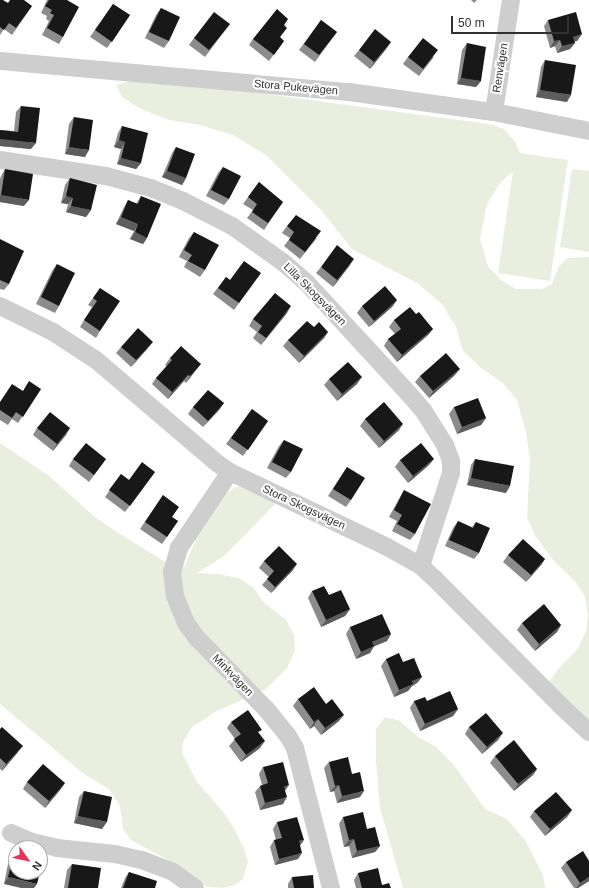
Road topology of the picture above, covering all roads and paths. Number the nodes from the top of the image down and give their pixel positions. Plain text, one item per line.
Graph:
1 (511, 0) edge
2 (0, 61) edge
3 (494, 112) junction
4 (589, 131) edge
5 (0, 160) edge
6 (0, 306) edge
7 (230, 472) junction
8 (420, 566) junction
9 (589, 732) edge
10 (11, 832) dead end
11 (195, 888) edge
12 (331, 888) edge

1 - 3 street, Renvägen
2 - 3 street, Stora Pukevägen
3 - 4 street, Stora Pukevägen
5 - 8 street, Lilla Skogsvägen
6 - 7 street, Stora Skogsvägen
7 - 8 street, Stora Skogsvägen
7 - 12 street, Minkvägen
8 - 9 street, Stora Skogsvägen
10 - 11 street

